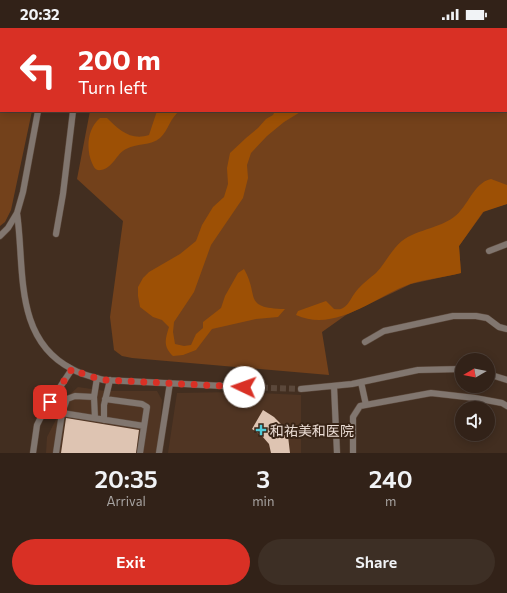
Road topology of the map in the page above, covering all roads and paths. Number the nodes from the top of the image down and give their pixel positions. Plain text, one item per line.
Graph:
1 (38, 112) edge
2 (73, 112) edge
3 (17, 213) junction
4 (56, 234) dead end
5 (0, 236) edge
6 (507, 244) edge
7 (489, 251) dead end
8 (507, 329) edge
9 (365, 342) dead end
10 (72, 369) junction
11 (455, 370) edge
12 (495, 376) edge
13 (97, 378) junction
14 (110, 380) junction
15 (507, 380) edge
16 (361, 382) junction
17 (170, 383) junction
18 (334, 386) junction
19 (244, 387) tunnel mouth
20 (301, 388) tunnel mouth
21 (94, 397) junction
22 (105, 399) junction
23 (366, 405) junction
24 (507, 406) edge
25 (62, 414) junction
26 (95, 418) junction
27 (104, 420) junction
28 (144, 426) junction
29 (33, 453) edge
30 (56, 453) edge
31 (140, 453) edge
32 (159, 453) edge
33 (337, 453) edge
34 (354, 453) edge

1 - 3 street
2 - 4 street
3 - 5 street
3 - 10 street
6 - 7 street
8 - 9 street
10 - 13 street
10 - 29 street
11 - 16 street
12 - 15 street
13 - 14 street
13 - 21 street
14 - 17 street
14 - 22 street
16 - 18 street
16 - 23 street
17 - 19 street
17 - 32 street
18 - 20 street
18 - 33 street
21 - 25 street
21 - 26 street
22 - 27 street
22 - 28 street
23 - 24 street
23 - 34 street
25 - 26 street
25 - 30 street
26 - 27 street
27 - 28 street
28 - 31 street

